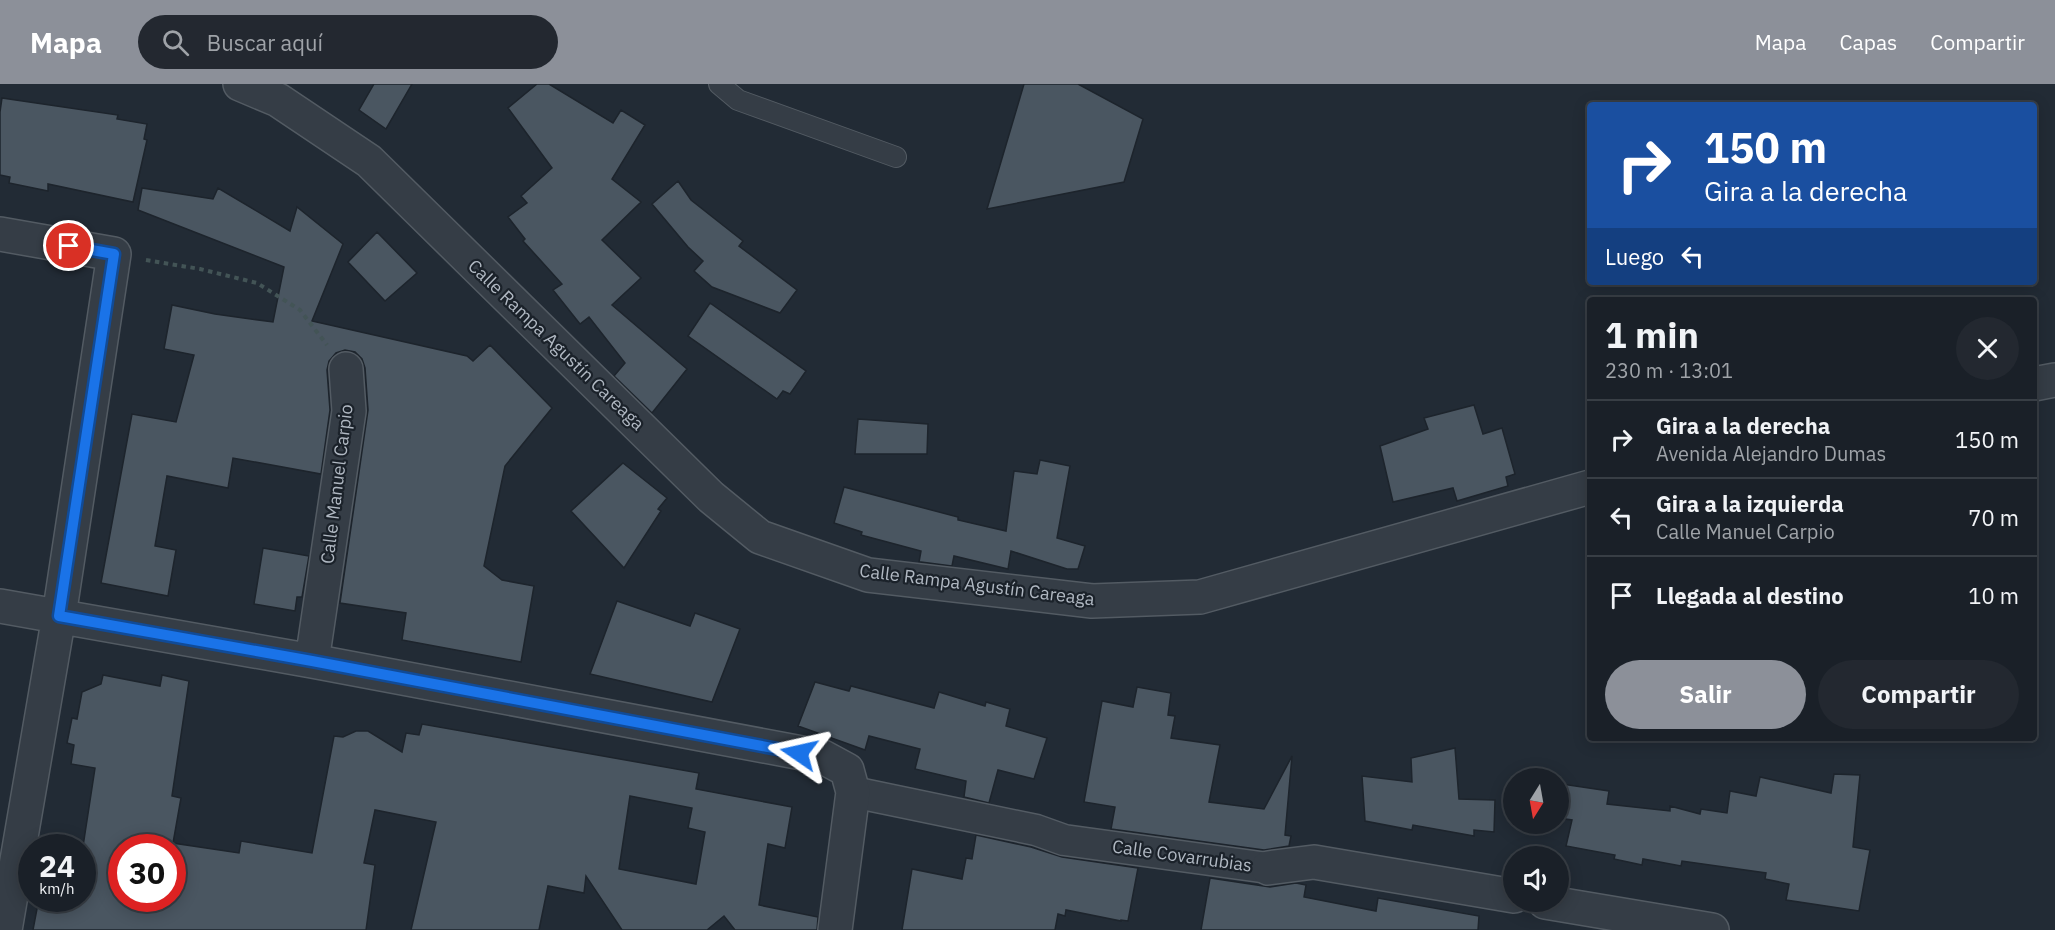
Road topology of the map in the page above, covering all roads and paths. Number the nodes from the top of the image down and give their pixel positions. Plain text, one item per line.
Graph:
1 (240, 84) edge
2 (719, 84) edge
3 (896, 157) dead end
4 (0, 234) edge
5 (114, 254) junction
6 (346, 369) joint
7 (2055, 380) edge
8 (2037, 383) edge
9 (1587, 488) edge
10 (0, 606) edge
11 (59, 616) junction
12 (312, 661) junction
13 (850, 781) junction
14 (1268, 868) joint
15 (1503, 894) edge
16 (1569, 907) edge
17 (1674, 927) edge
18 (5, 930) edge
19 (835, 930) edge
20 (1712, 930) edge

1 - 9 street, Calle Rampa Agustín Careaga
2 - 3 lane
4 - 5 street
5 - 6 path
5 - 11 street
6 - 12 street, Calle Manuel Carpio
7 - 8 street
10 - 11 street, Calle Covarrubias
11 - 12 street, Calle Covarrubias
11 - 18 street
12 - 13 street, Calle Covarrubias
13 - 14 street, Calle Covarrubias
13 - 19 street
14 - 15 street, Calle Covarrubias
16 - 17 street
17 - 20 street

